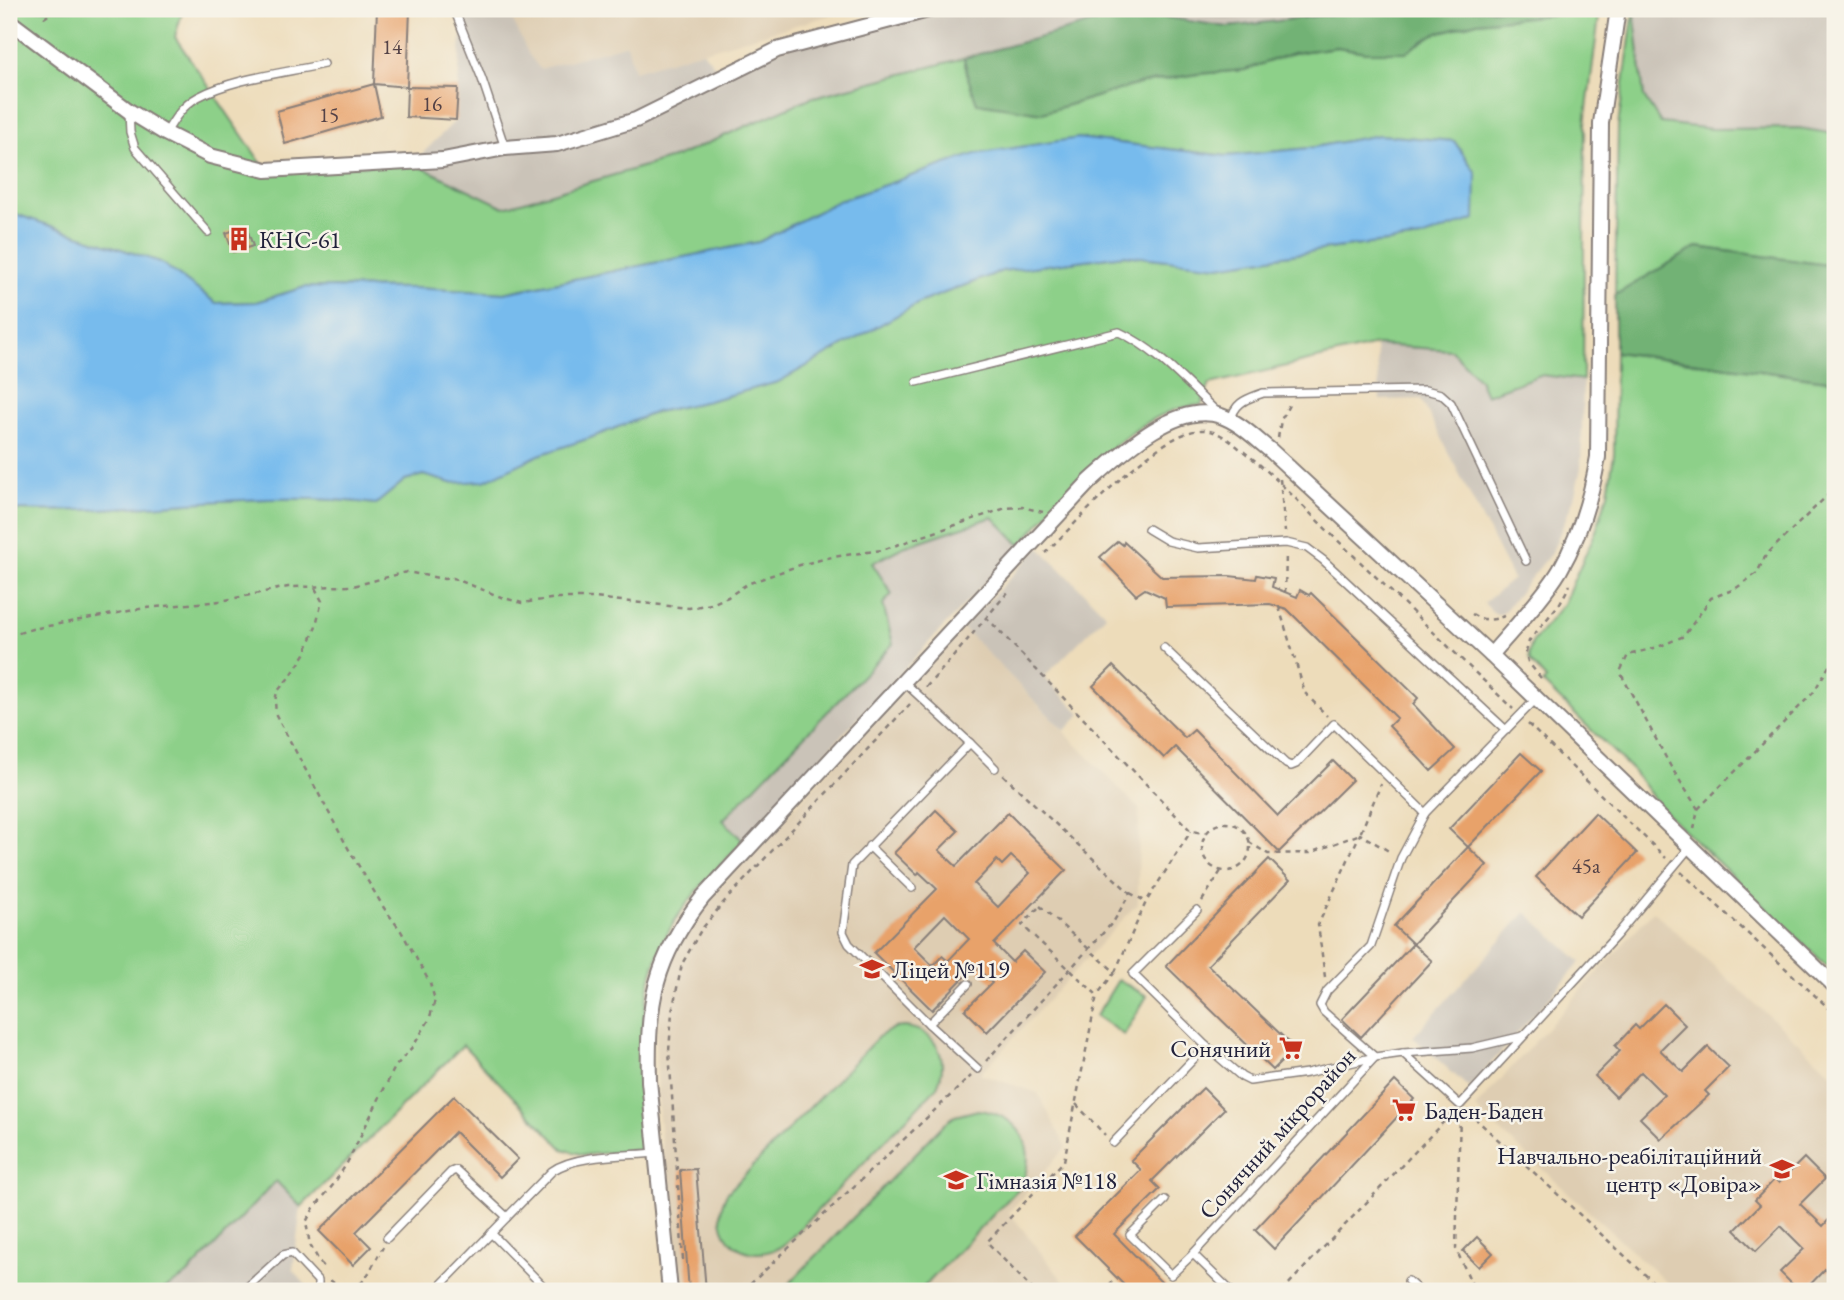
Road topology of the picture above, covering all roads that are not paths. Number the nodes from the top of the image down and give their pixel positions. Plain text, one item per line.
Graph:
1 (454, 9) edge
2 (932, 9) edge
3 (1618, 9) edge
4 (9, 21) edge
5 (324, 64) dead end
6 (129, 111) junction
7 (165, 133) junction
8 (505, 148) junction
9 (208, 232) dead end
10 (917, 382) dead end
11 (1226, 419) junction
12 (1148, 529) dead end
13 (1526, 561) dead end
14 (1164, 648) dead end
15 (1491, 655) junction
16 (903, 681) junction
17 (1536, 698) junction
18 (1506, 730) junction
19 (970, 743) junction
20 (995, 768) road end
21 (1425, 813) junction
22 (869, 846) junction
23 (1690, 847) junction
24 (912, 888) dead end
25 (1197, 910) road end
26 (968, 984) dead end
27 (1835, 986) edge
28 (929, 1024) junction
29 (1524, 1035) junction
30 (1206, 1046) junction
31 (1403, 1053) junction
32 (1375, 1057) junction
33 (978, 1069) road end
34 (1113, 1143) road end
35 (656, 1153) junction
36 (1165, 1200) dead end
37 (507, 1217) junction
38 (491, 1233) junction
39 (387, 1238) road end
40 (1193, 1254) junction
41 (1408, 1281) dead end
42 (243, 1291) edge
43 (318, 1291) edge
44 (435, 1291) edge
45 (548, 1291) edge
46 (670, 1291) edge
47 (1231, 1291) edge
48 (1419, 1291) edge

1 - 8 lane
2 - 8 street
3 - 15 street
4 - 6 street
5 - 7 lane
6 - 7 street
6 - 9 lane
7 - 8 street
10 - 11 lane
11 - 13 lane
11 - 15 street
11 - 16 street
12 - 18 lane
14 - 21 lane
15 - 17 street
16 - 19 lane
16 - 35 street
17 - 18 lane
17 - 23 street
18 - 21 lane
19 - 20 lane
19 - 22 lane
21 - 32 lane
22 - 24 lane
22 - 28 lane
23 - 27 street
23 - 29 lane
25 - 30 lane, Сонячний мікрорайон
26 - 28 lane
28 - 33 lane
29 - 31 lane
29 - 31 lane
30 - 32 lane, Сонячний мікрорайон
30 - 34 lane
31 - 32 lane
32 - 40 lane, Сонячний мікрорайон
35 - 37 lane
35 - 46 street
36 - 40 lane
37 - 38 lane
37 - 39 lane
38 - 44 lane
38 - 45 lane
40 - 47 lane, Сонячний мікрорайон
41 - 48 lane
42 - 43 lane

